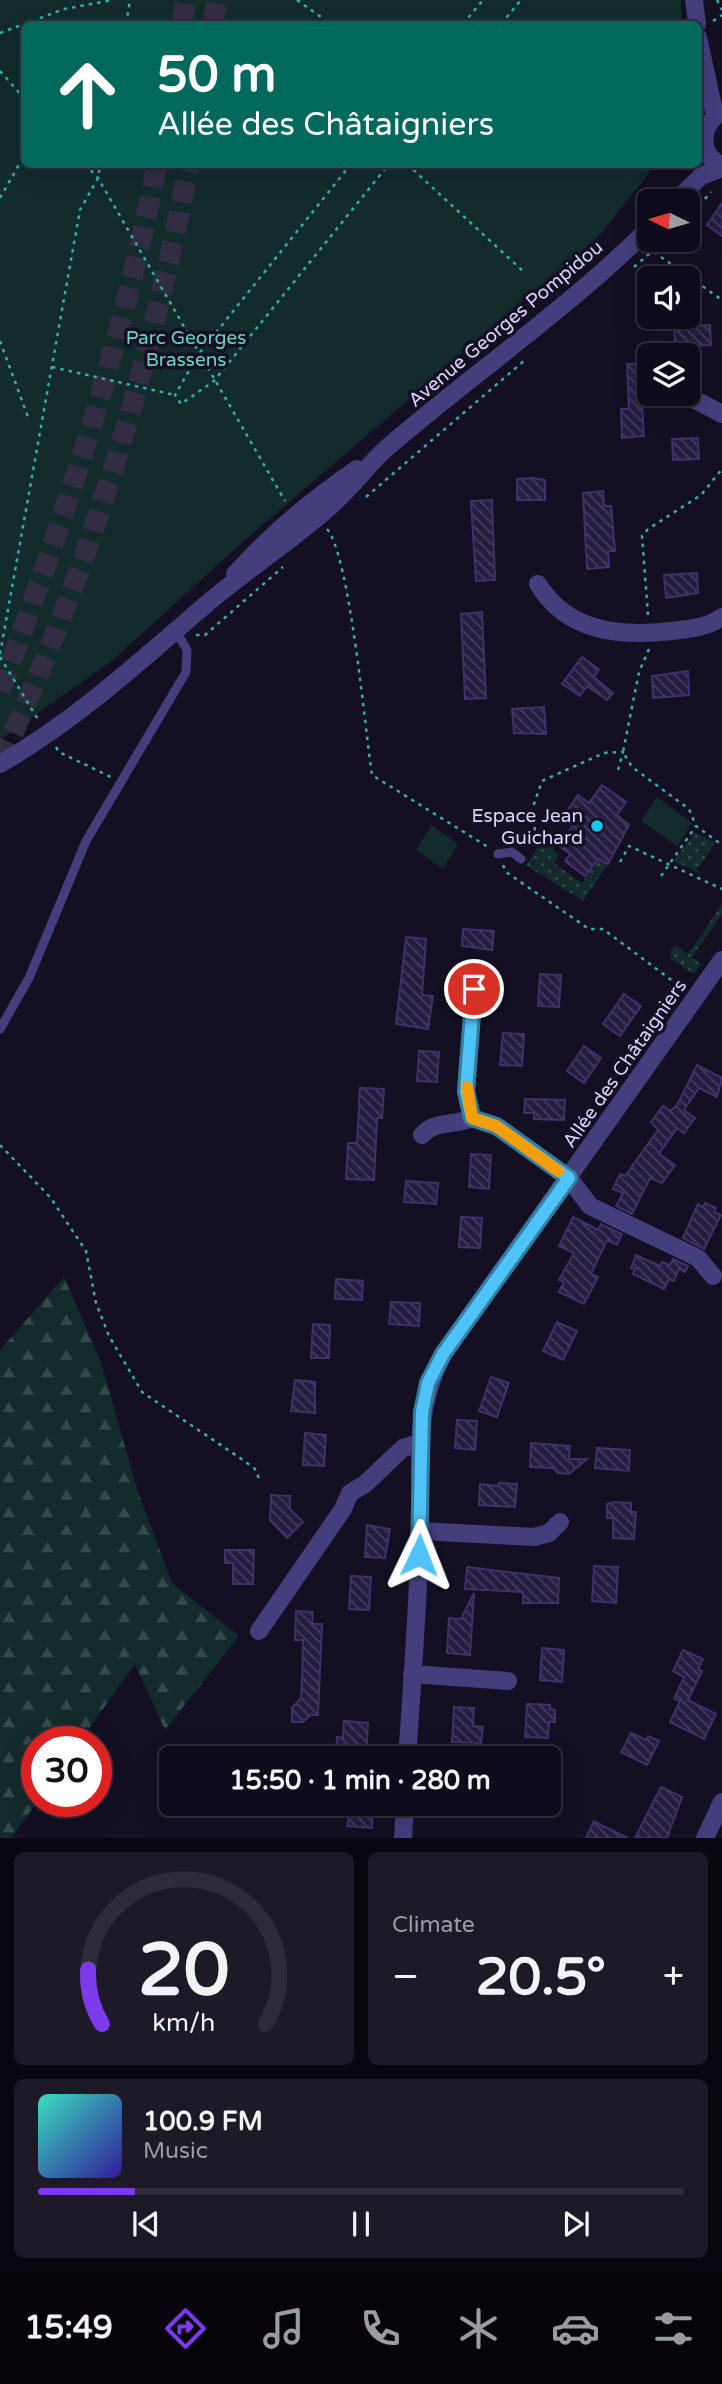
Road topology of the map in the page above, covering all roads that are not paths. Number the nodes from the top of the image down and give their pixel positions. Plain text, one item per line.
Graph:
1 (694, 0) edge
2 (697, 21) edge
3 (702, 51) edge
4 (718, 106) edge
5 (706, 151) junction
6 (722, 167) edge
7 (707, 183) junction
8 (697, 189) edge
9 (637, 239) edge
10 (700, 402) edge
11 (722, 414) edge
12 (538, 584) dead end
13 (722, 617) edge
14 (184, 633) junction
15 (0, 764) edge
16 (498, 854) road end
17 (521, 859) dead end
18 (722, 960) edge
19 (474, 989) dead end
20 (0, 1029) edge
21 (472, 1118) junction
22 (422, 1135) dead end
23 (569, 1178) junction
24 (713, 1276) dead end
25 (420, 1443) junction
26 (560, 1522) dead end
27 (420, 1531) junction
28 (259, 1630) dead end
29 (412, 1674) junction
30 (508, 1681) dead end
31 (409, 1746) edge
32 (722, 1801) edge
33 (404, 1816) edge
34 (403, 1838) edge
35 (705, 1838) edge

1 - 2 street
3 - 4 street
4 - 5 street
5 - 6 street
5 - 7 street
6 - 7 street
7 - 8 street
9 - 14 street, Avenue Georges Pompidou
10 - 11 street
12 - 13 street
14 - 15 street, Avenue Georges Pompidou
14 - 20 lane
16 - 17 lane
18 - 23 street, Allée des Châtaigniers
19 - 21 street
21 - 22 street
21 - 23 street
23 - 24 street
23 - 25 street, Allée des Châtaigniers
25 - 27 street, Allée des Châtaigniers
25 - 28 street
26 - 27 street
27 - 29 street, Allée des Châtaigniers
29 - 30 street
29 - 31 street, Allée des Châtaigniers
32 - 35 street
33 - 34 street

